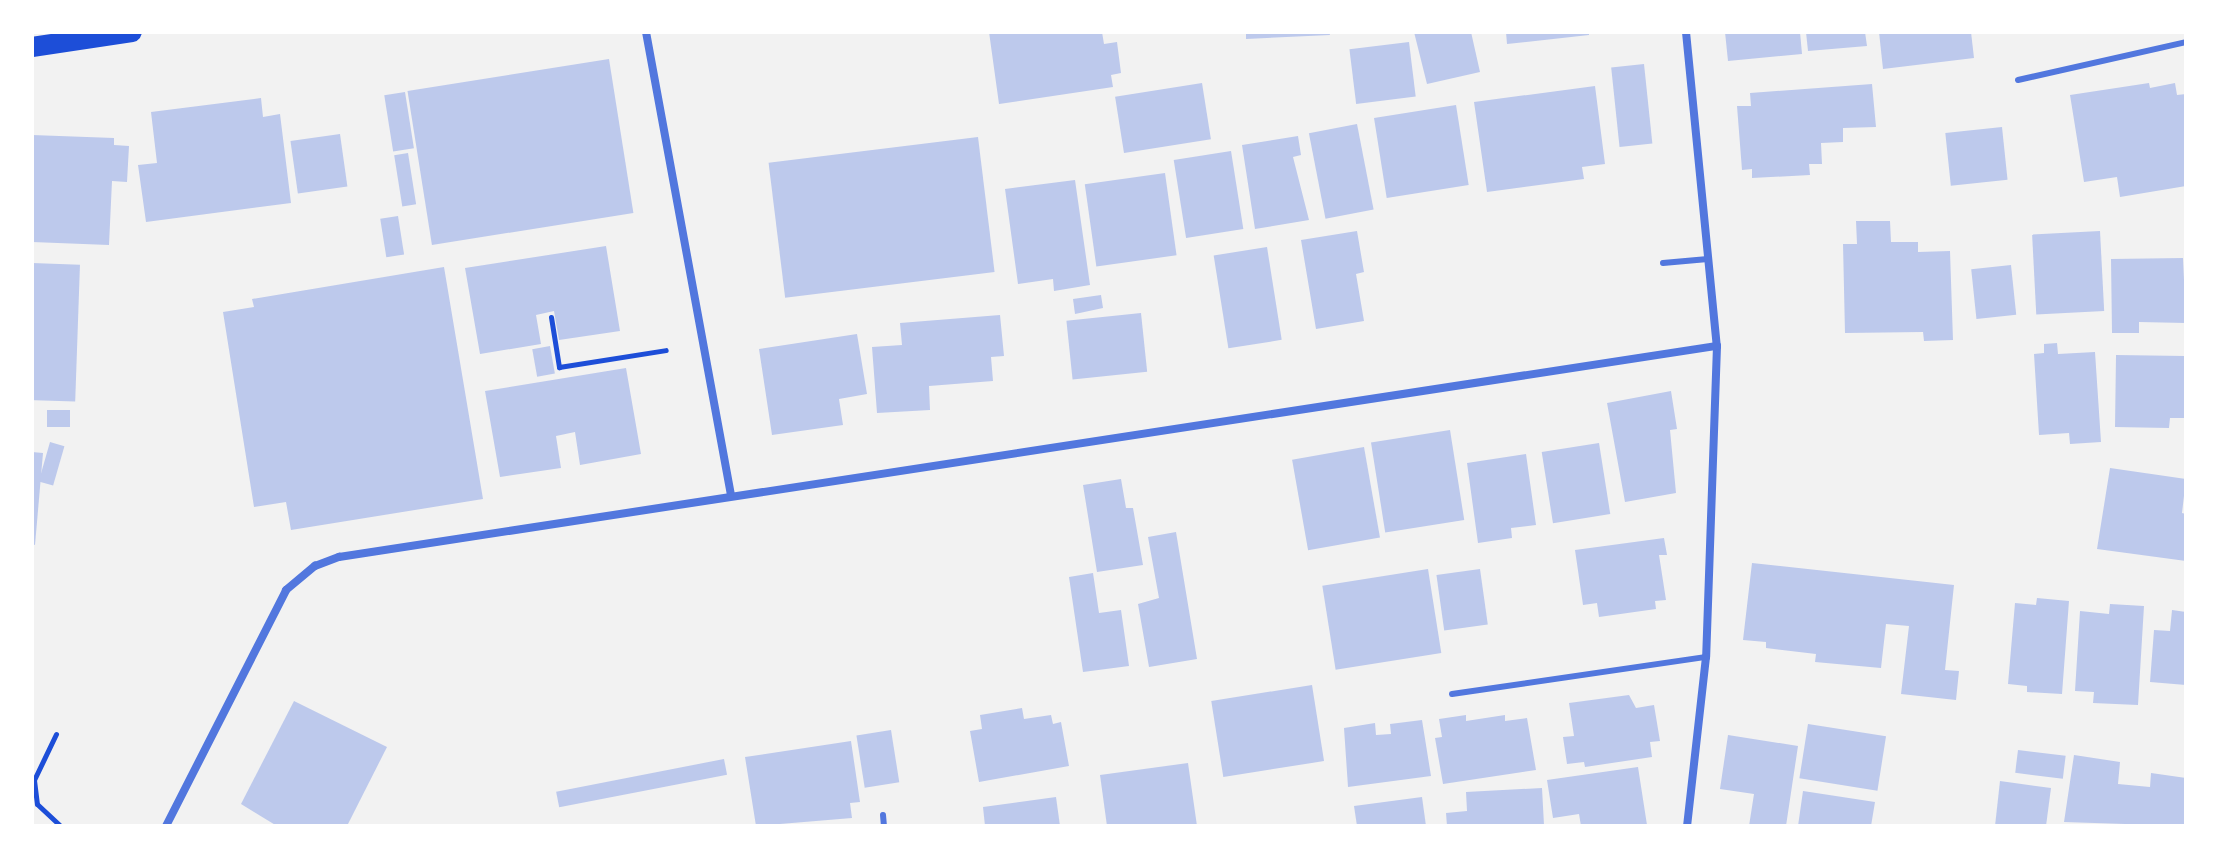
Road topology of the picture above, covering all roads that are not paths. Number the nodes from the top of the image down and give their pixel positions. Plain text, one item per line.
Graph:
1 (132, 32) edge
2 (646, 32) edge
3 (1686, 32) edge
4 (2186, 42) edge
5 (32, 47) edge
6 (2018, 80) dead end
7 (1708, 259) junction
8 (1663, 263) dead end
9 (1717, 346) junction
10 (731, 495) junction
11 (1706, 657) junction
12 (1452, 694) dead end
13 (883, 815) dead end
14 (166, 826) edge
15 (884, 826) edge
16 (1687, 826) edge

1 - 5 main road
2 - 10 street
3 - 7 street
4 - 6 lane
7 - 8 lane
7 - 9 street
9 - 10 street
9 - 11 street
10 - 14 street
11 - 12 lane
11 - 16 street
13 - 15 lane

